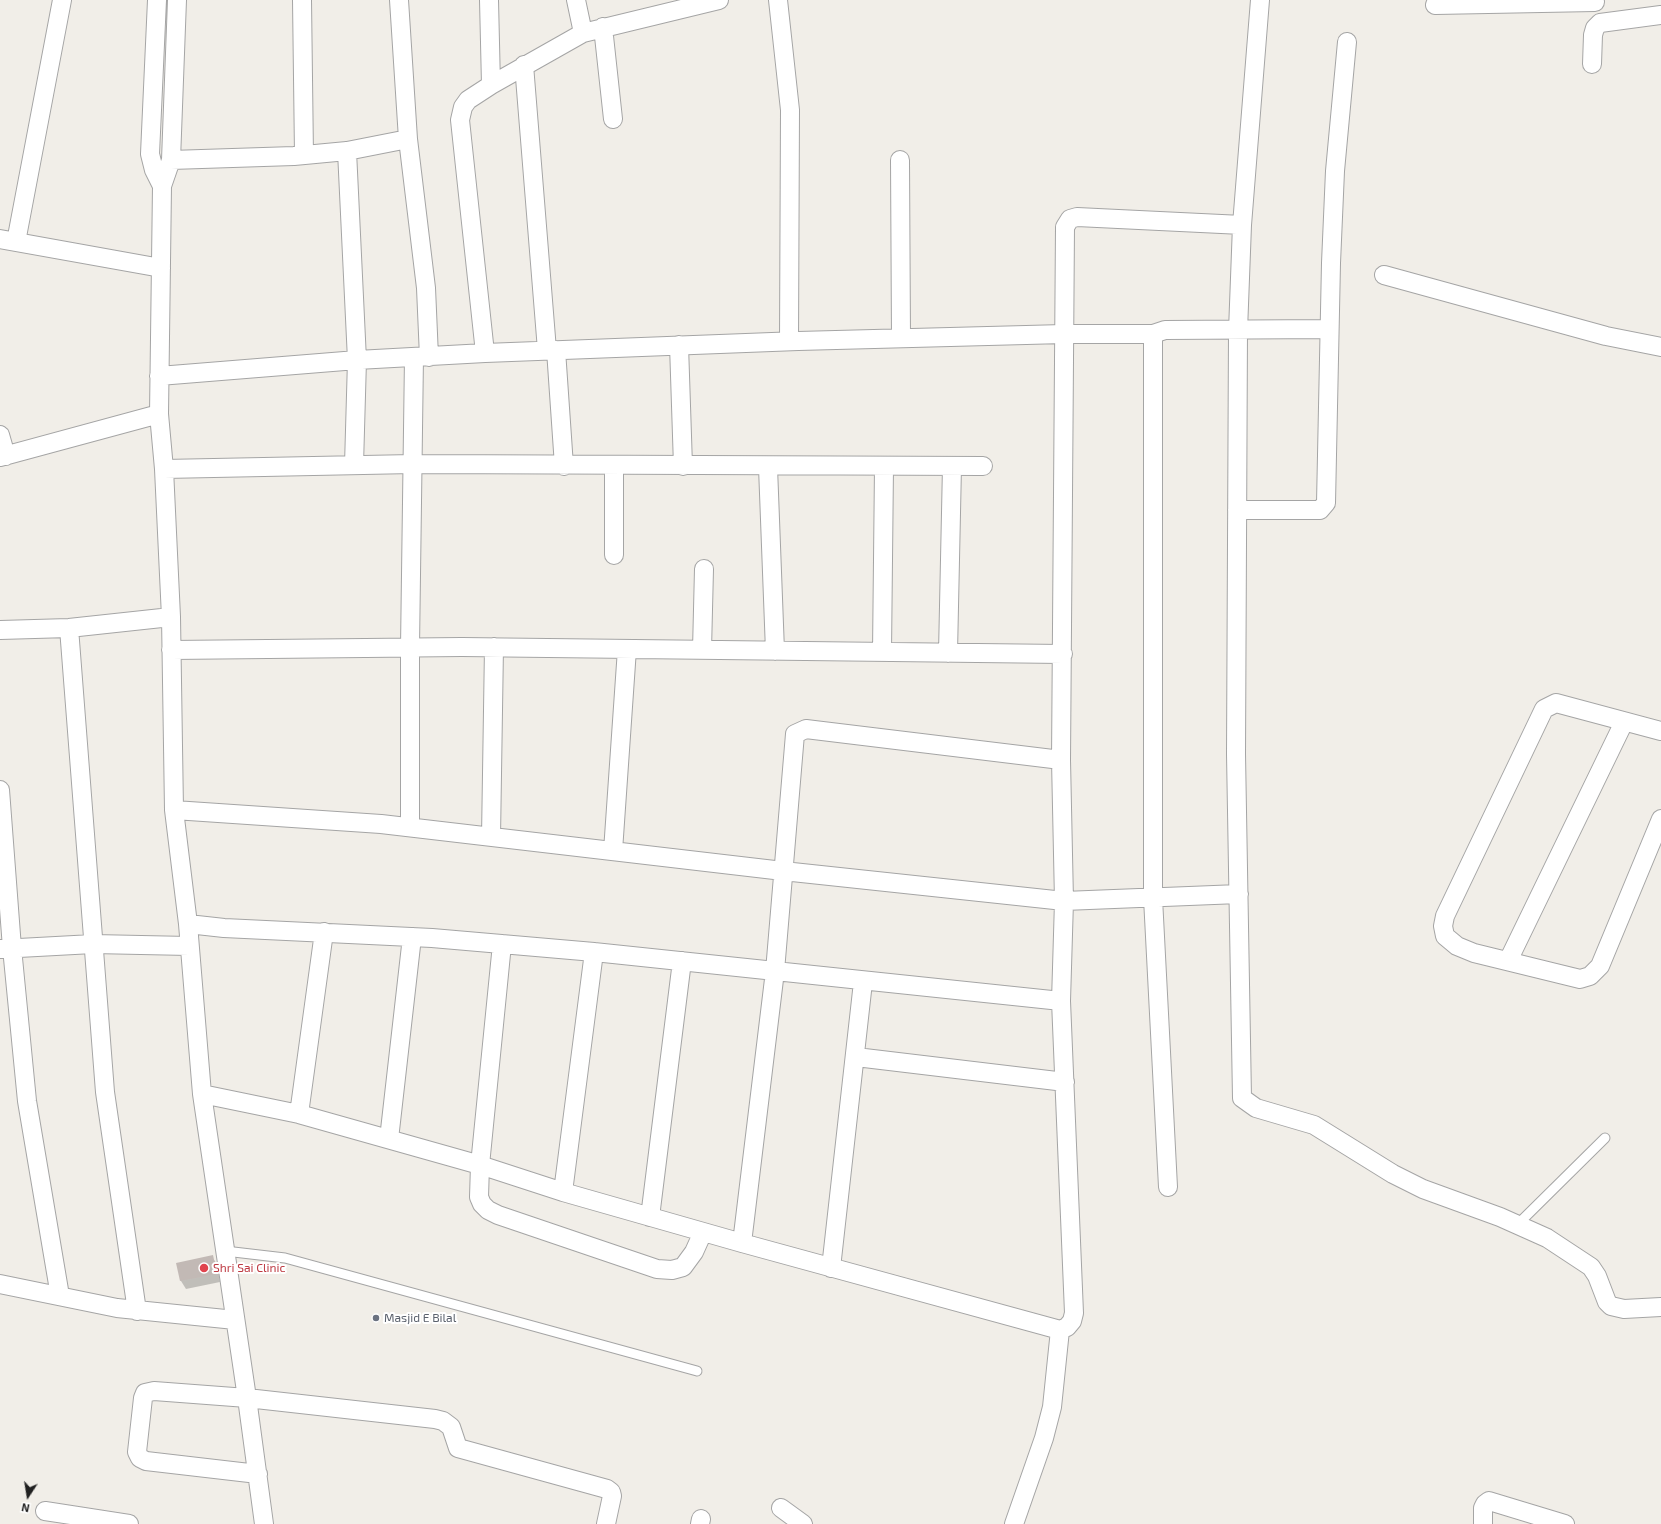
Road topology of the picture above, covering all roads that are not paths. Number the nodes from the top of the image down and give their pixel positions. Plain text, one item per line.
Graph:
1 (62, 0) edge
2 (157, 0) edge
3 (178, 0) edge
4 (302, 0) edge
5 (399, 0) edge
6 (489, 0) edge
7 (576, 0) edge
8 (719, 0) edge
9 (778, 0) edge
10 (1260, 0) edge
11 (1437, 0) edge
12 (1595, 2) dead end
13 (663, 7) edge
14 (1661, 15) edge
15 (603, 27) junction
16 (583, 33) junction
17 (1347, 42) dead end
18 (1592, 64) dead end
19 (524, 65) junction
20 (491, 85) junction
21 (613, 119) dead end
22 (408, 139) junction
23 (347, 151) junction
24 (304, 155) junction
25 (171, 160) junction
26 (900, 160) dead end
27 (162, 186) junction
28 (1242, 225) junction
29 (8, 241) edge
30 (161, 268) junction
31 (1384, 275) dead end
32 (1329, 329) junction
33 (1238, 331) junction
34 (1064, 334) junction
35 (1153, 334) junction
36 (900, 338) junction
37 (789, 341) junction
38 (679, 345) junction
39 (1661, 347) edge
40 (551, 350) junction
41 (485, 353) junction
42 (422, 357) junction
43 (357, 360) junction
44 (160, 376) junction
45 (159, 414) junction
46 (0, 435) edge
47 (3, 456) edge
48 (413, 464) junction
49 (354, 465) junction
50 (564, 466) junction
51 (614, 466) junction
52 (683, 466) junction
53 (952, 466) junction
54 (983, 466) dead end
55 (768, 467) junction
56 (884, 467) junction
57 (164, 469) junction
58 (1237, 510) junction
59 (614, 555) dead end
60 (704, 569) dead end
61 (171, 617) junction
62 (69, 628) junction
63 (0, 630) edge
64 (410, 647) junction
65 (494, 647) junction
66 (627, 649) junction
67 (170, 650) junction
68 (702, 650) junction
69 (775, 651) junction
70 (882, 652) junction
71 (948, 653) junction
72 (1063, 654) junction
73 (1624, 722) junction
74 (1661, 731) edge
75 (1061, 760) junction
76 (0, 790) edge
77 (174, 810) junction
78 (1661, 819) edge
79 (410, 828) junction
80 (491, 837) junction
81 (612, 851) junction
82 (783, 871) junction
83 (1238, 894) junction
84 (1154, 898) junction
85 (1064, 901) junction
86 (188, 924) junction
87 (324, 932) junction
88 (412, 937) junction
89 (93, 944) junction
90 (502, 944) junction
91 (189, 946) junction
92 (6, 948) edge
93 (594, 952) junction
94 (682, 961) junction
95 (1508, 961) junction
96 (775, 971) junction
97 (863, 982) junction
98 (1061, 1001) junction
99 (856, 1057) junction
100 (1065, 1082) junction
101 (202, 1094) junction
102 (299, 1114) junction
103 (1605, 1138) dead end
104 (389, 1139) junction
105 (480, 1165) junction
106 (1168, 1187) dead end
107 (563, 1192) junction
108 (650, 1217) junction
109 (1517, 1225) junction
110 (703, 1232) junction
111 (742, 1244) junction
112 (225, 1251) junction
113 (831, 1268) junction
114 (0, 1284) edge
115 (60, 1296) junction
116 (1661, 1307) edge
117 (137, 1311) junction
118 (235, 1320) junction
119 (1060, 1330) junction
120 (697, 1371) dead end
121 (247, 1398) junction
122 (258, 1474) junction
123 (781, 1508) dead end
124 (45, 1510) dead end
125 (129, 1524) edge
126 (264, 1524) edge
127 (606, 1524) edge
128 (803, 1524) edge
129 (1014, 1524) edge
130 (1483, 1524) edge
131 (1564, 1524) edge

1 - 29 street
2 - 27 street
3 - 25 street
4 - 24 street
5 - 22 street
6 - 20 street
7 - 16 street
8 - 13 street
9 - 37 street
10 - 28 street
11 - 12 street
13 - 15 street
14 - 18 street
15 - 16 street
15 - 21 street
16 - 19 street
17 - 32 street
19 - 20 street
19 - 40 street
20 - 41 street
22 - 23 street
22 - 42 street
23 - 24 street
23 - 43 street
24 - 25 street
25 - 27 street
26 - 36 street
27 - 30 street
28 - 33 street
28 - 34 street
29 - 30 street
30 - 44 street
31 - 39 street
32 - 33 street
32 - 58 street
33 - 35 street
33 - 58 street
34 - 35 street
34 - 36 street
34 - 72 street
35 - 84 street
36 - 37 street
37 - 38 street
38 - 40 street
38 - 52 street
40 - 41 street
40 - 50 street
41 - 42 street
42 - 43 street
42 - 48 street
43 - 44 street
43 - 49 street
44 - 45 street
45 - 47 street
45 - 57 street
46 - 47 street
48 - 49 street
48 - 50 street
48 - 64 street
49 - 57 street
50 - 51 street
51 - 52 street
51 - 59 street
52 - 55 street
53 - 54 street
53 - 56 street
53 - 71 street
55 - 56 street
55 - 69 street
56 - 70 street
57 - 61 street
58 - 83 street
60 - 68 street
61 - 62 street
61 - 67 street
62 - 63 street
62 - 89 street
64 - 65 street
64 - 67 street
64 - 79 street
65 - 66 street
65 - 80 street
66 - 68 street
66 - 81 street
67 - 77 street
68 - 69 street
69 - 70 street
70 - 71 street
71 - 72 street
72 - 75 street
73 - 74 street
73 - 95 street
73 - 95 street
75 - 82 street
75 - 85 street
76 - 92 street
77 - 79 street
77 - 86 street
78 - 95 street
79 - 80 street
80 - 81 street
81 - 82 street
82 - 85 street
82 - 96 street
83 - 84 street
83 - 109 street
84 - 85 street
84 - 106 street
85 - 98 street
86 - 87 street
86 - 91 street
87 - 88 street
87 - 102 street
88 - 90 street
88 - 104 street
89 - 91 street
89 - 92 street
89 - 117 street
90 - 93 street
90 - 105 street
91 - 101 street
92 - 115 street
93 - 94 street
93 - 107 street
94 - 96 street
94 - 108 street
96 - 97 street
96 - 111 street
97 - 98 street
97 - 99 street
98 - 100 street
99 - 100 street
99 - 113 street
100 - 119 street
101 - 102 street
101 - 112 street
102 - 104 street
103 - 109 lane
104 - 105 street
105 - 107 street
105 - 110 street
107 - 108 street
108 - 110 street
109 - 116 street
110 - 111 street
111 - 113 street
112 - 118 street
112 - 120 lane
113 - 119 street
114 - 115 street
115 - 117 street
117 - 118 street
118 - 121 street
119 - 129 street
121 - 122 street
121 - 122 street
121 - 127 street
122 - 126 street
123 - 128 street
124 - 125 street
130 - 131 street

